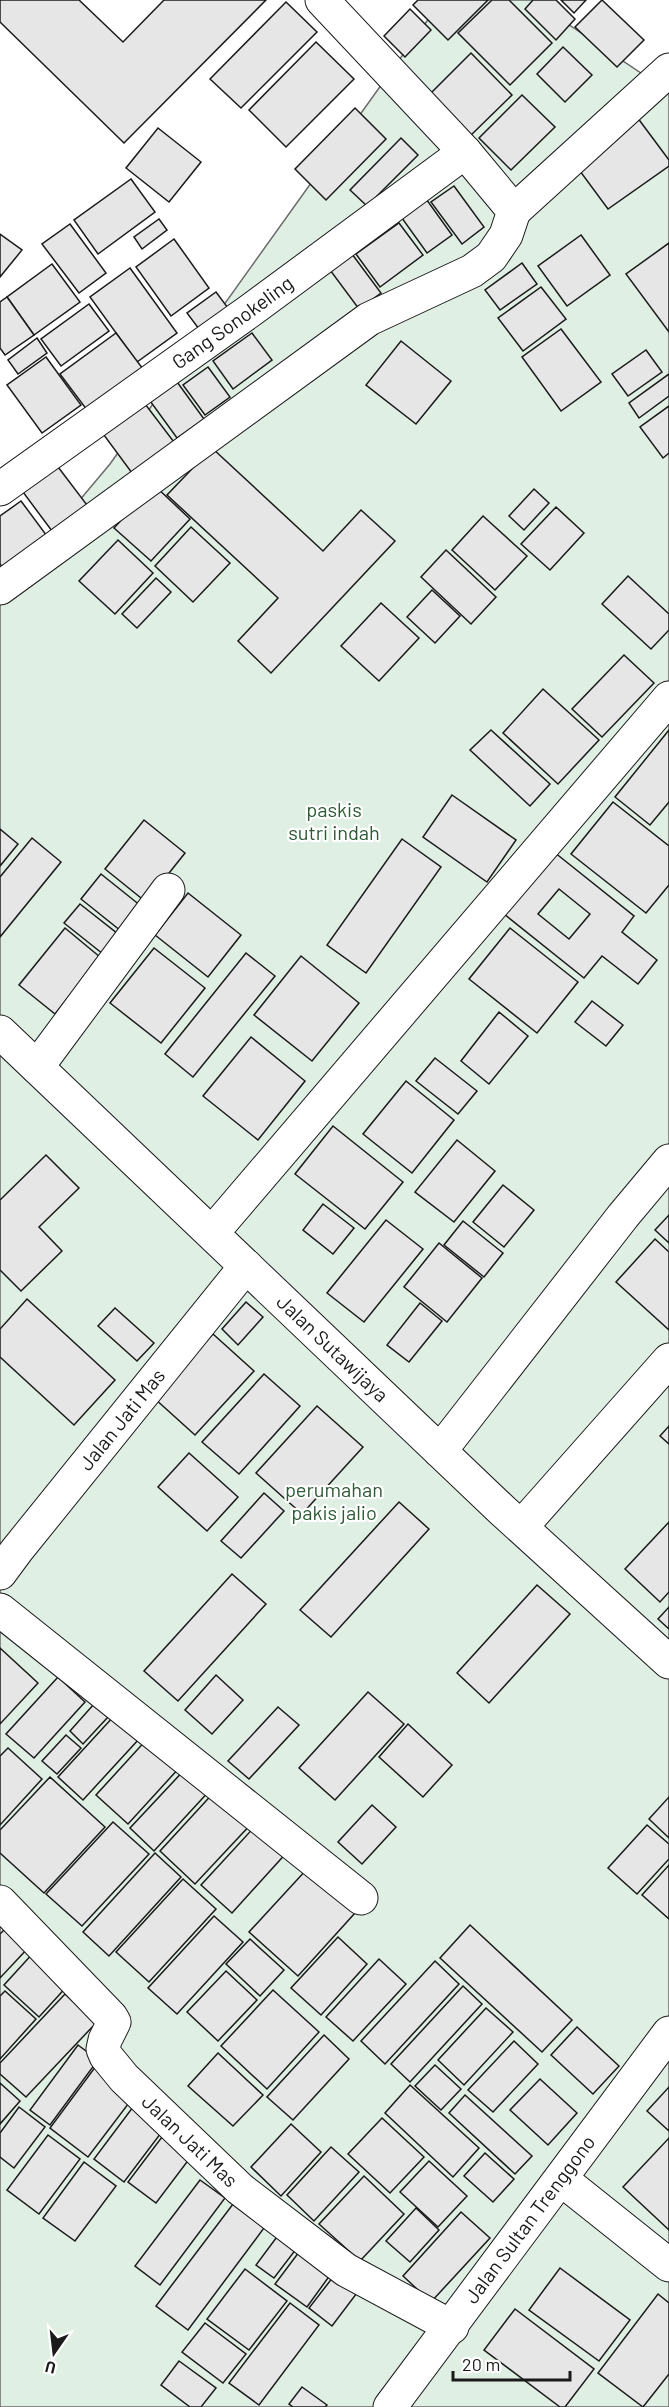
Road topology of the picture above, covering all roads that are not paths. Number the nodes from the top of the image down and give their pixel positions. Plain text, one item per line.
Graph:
1 (322, 0) edge
2 (669, 70) edge
3 (465, 152) junction
4 (514, 211) junction
5 (0, 489) edge
6 (0, 588) edge
7 (669, 698) edge
8 (168, 890) dead end
9 (0, 1032) edge
10 (37, 1067) junction
11 (669, 1161) edge
12 (212, 1233) junction
13 (246, 1266) junction
14 (669, 1360) edge
15 (440, 1451) junction
16 (522, 1526) junction
17 (6, 1553) edge
18 (0, 1610) edge
19 (669, 1662) edge
20 (361, 1898) dead end
21 (0, 1902) edge
22 (669, 2033) edge
23 (561, 2179) junction
24 (669, 2265) edge
25 (452, 2327) junction
26 (400, 2403) edge

1 - 3 street
2 - 4 street
3 - 4 street
3 - 5 street, Gang Sonokeling
4 - 6 street
7 - 12 street
8 - 10 street
9 - 10 street, Jalan Sutawijaya
10 - 12 street, Jalan Sutawijaya
11 - 15 street
12 - 13 street, Jalan Sutawijaya
13 - 15 street, Jalan Sutawijaya
13 - 17 street, Jalan Jati Mas
14 - 16 street
15 - 16 street, Jalan Sutawijaya
16 - 19 street, Jalan Sutawijaya
18 - 20 street
21 - 25 street, Jalan Jati Mas
22 - 23 street, Jalan Sultan Trenggono
23 - 24 street
23 - 25 street, Jalan Sultan Trenggono
25 - 26 street, Jalan Sultan Trenggono

